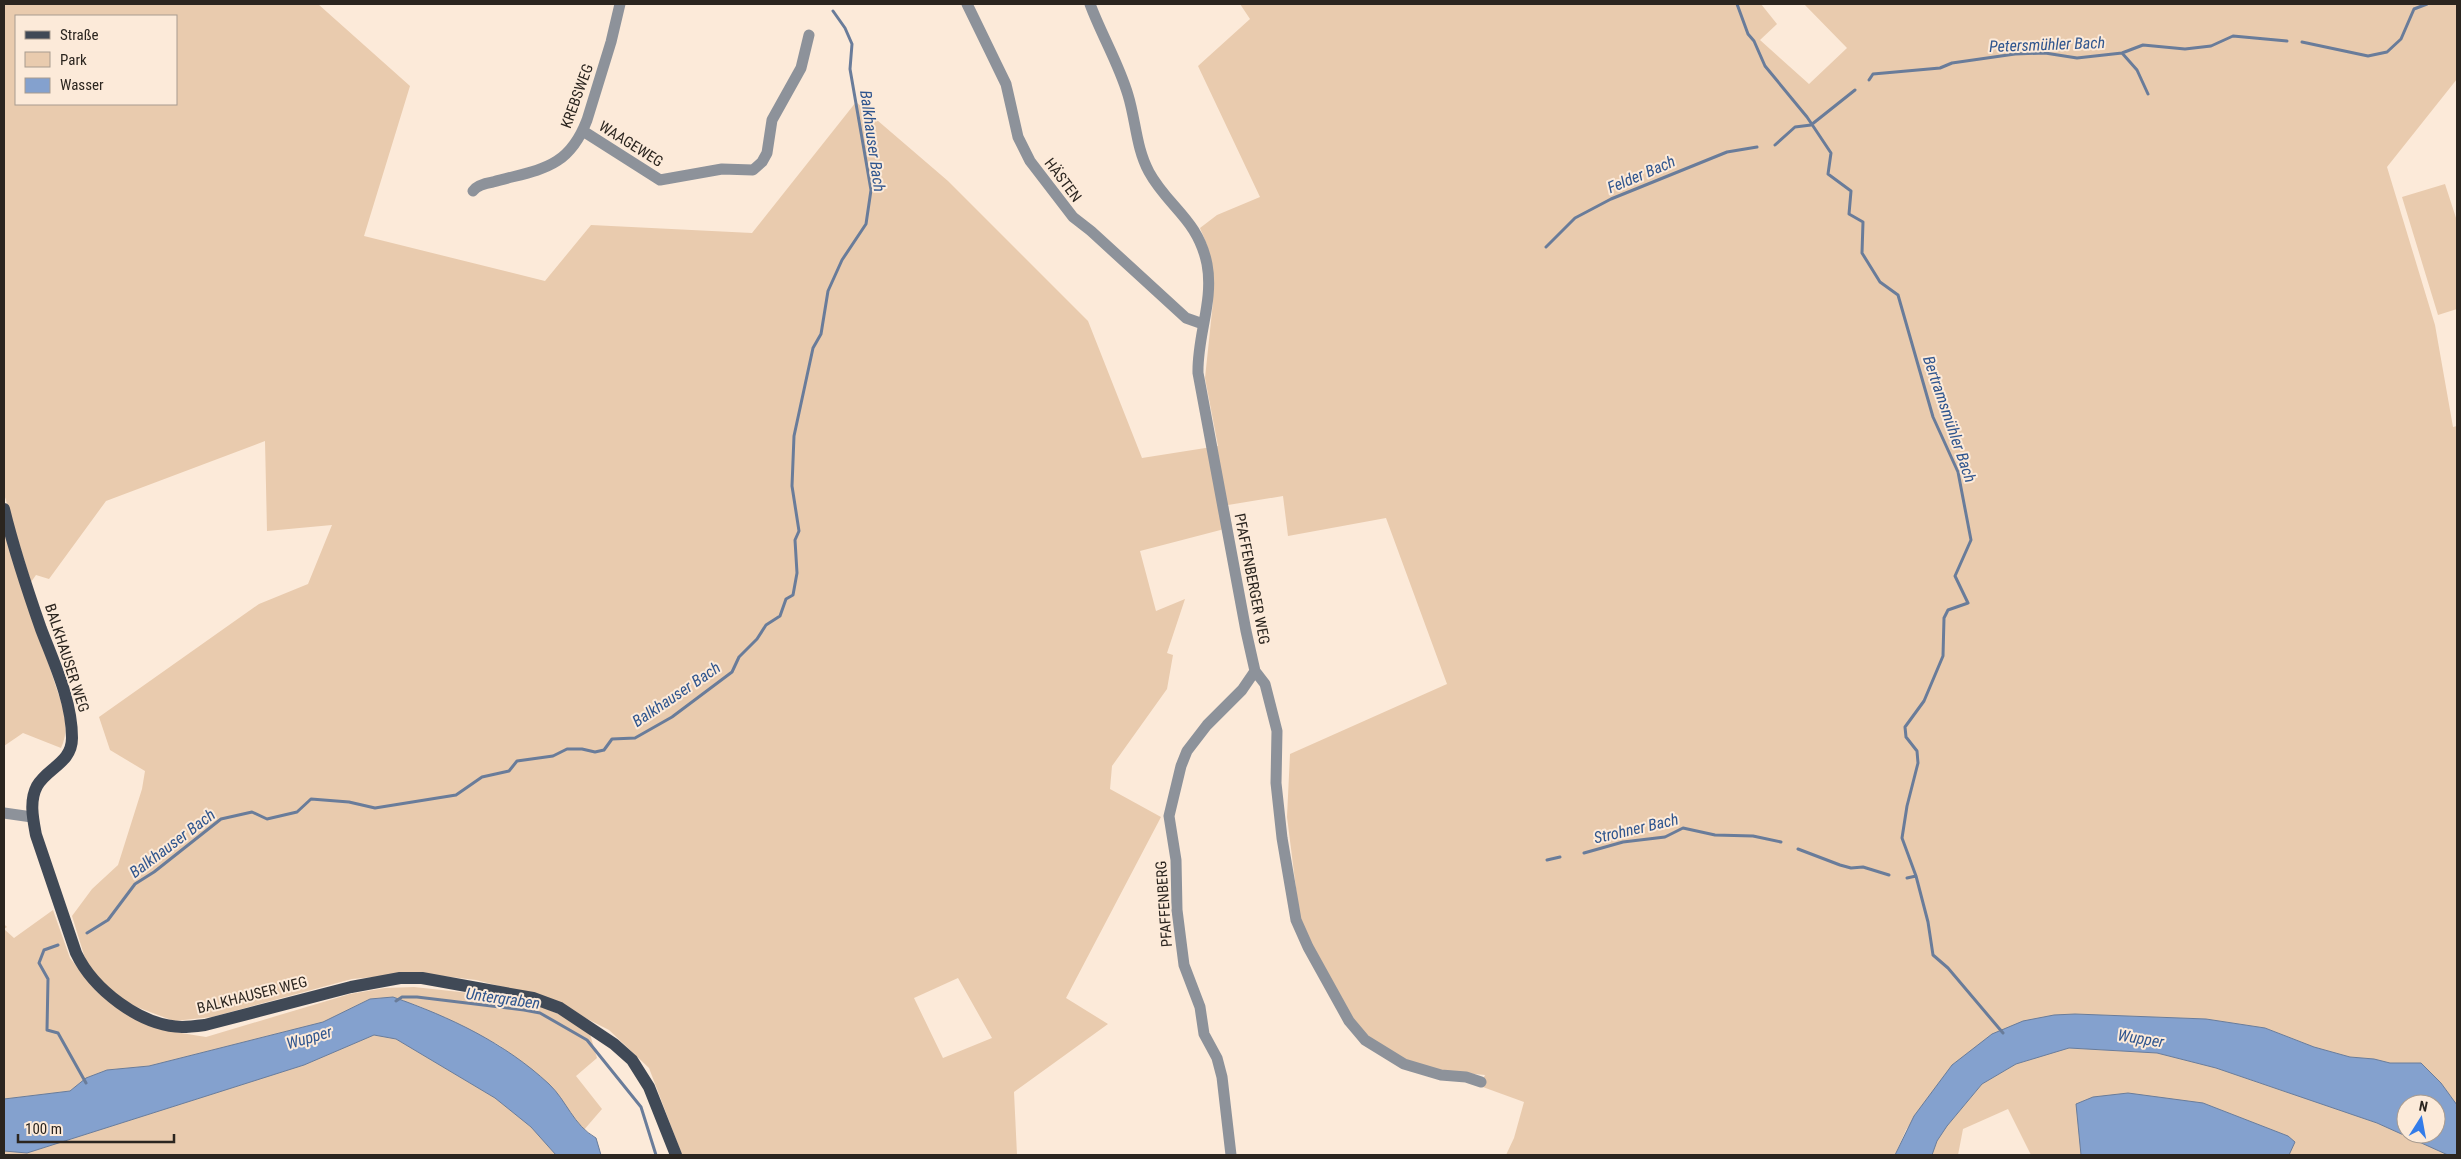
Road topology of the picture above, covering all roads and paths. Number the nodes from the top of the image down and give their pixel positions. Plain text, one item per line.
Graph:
1 (620, 4) edge
2 (967, 4) edge
3 (1090, 4) edge
4 (809, 35) dead end
5 (583, 131) junction
6 (473, 191) dead end
7 (1203, 324) junction
8 (4, 509) edge
9 (1255, 671) junction
10 (4, 813) edge
11 (32, 816) junction
12 (1482, 1082) dead end
13 (676, 1155) edge
14 (1231, 1155) edge

1 - 5 street, KREBSWEG
2 - 7 street, HÄSTEN
3 - 7 street, PFAFFENBERGER WEG
4 - 5 street, WAAGEWEG
5 - 6 street, KREBSWEG
7 - 9 street, PFAFFENBERGER WEG
8 - 11 main road, BALKHAUSER WEG
9 - 12 street, PFAFFENBERGER WEG
9 - 14 street, PFAFFENBERG
10 - 11 street
11 - 13 main road, BALKHAUSER WEG

